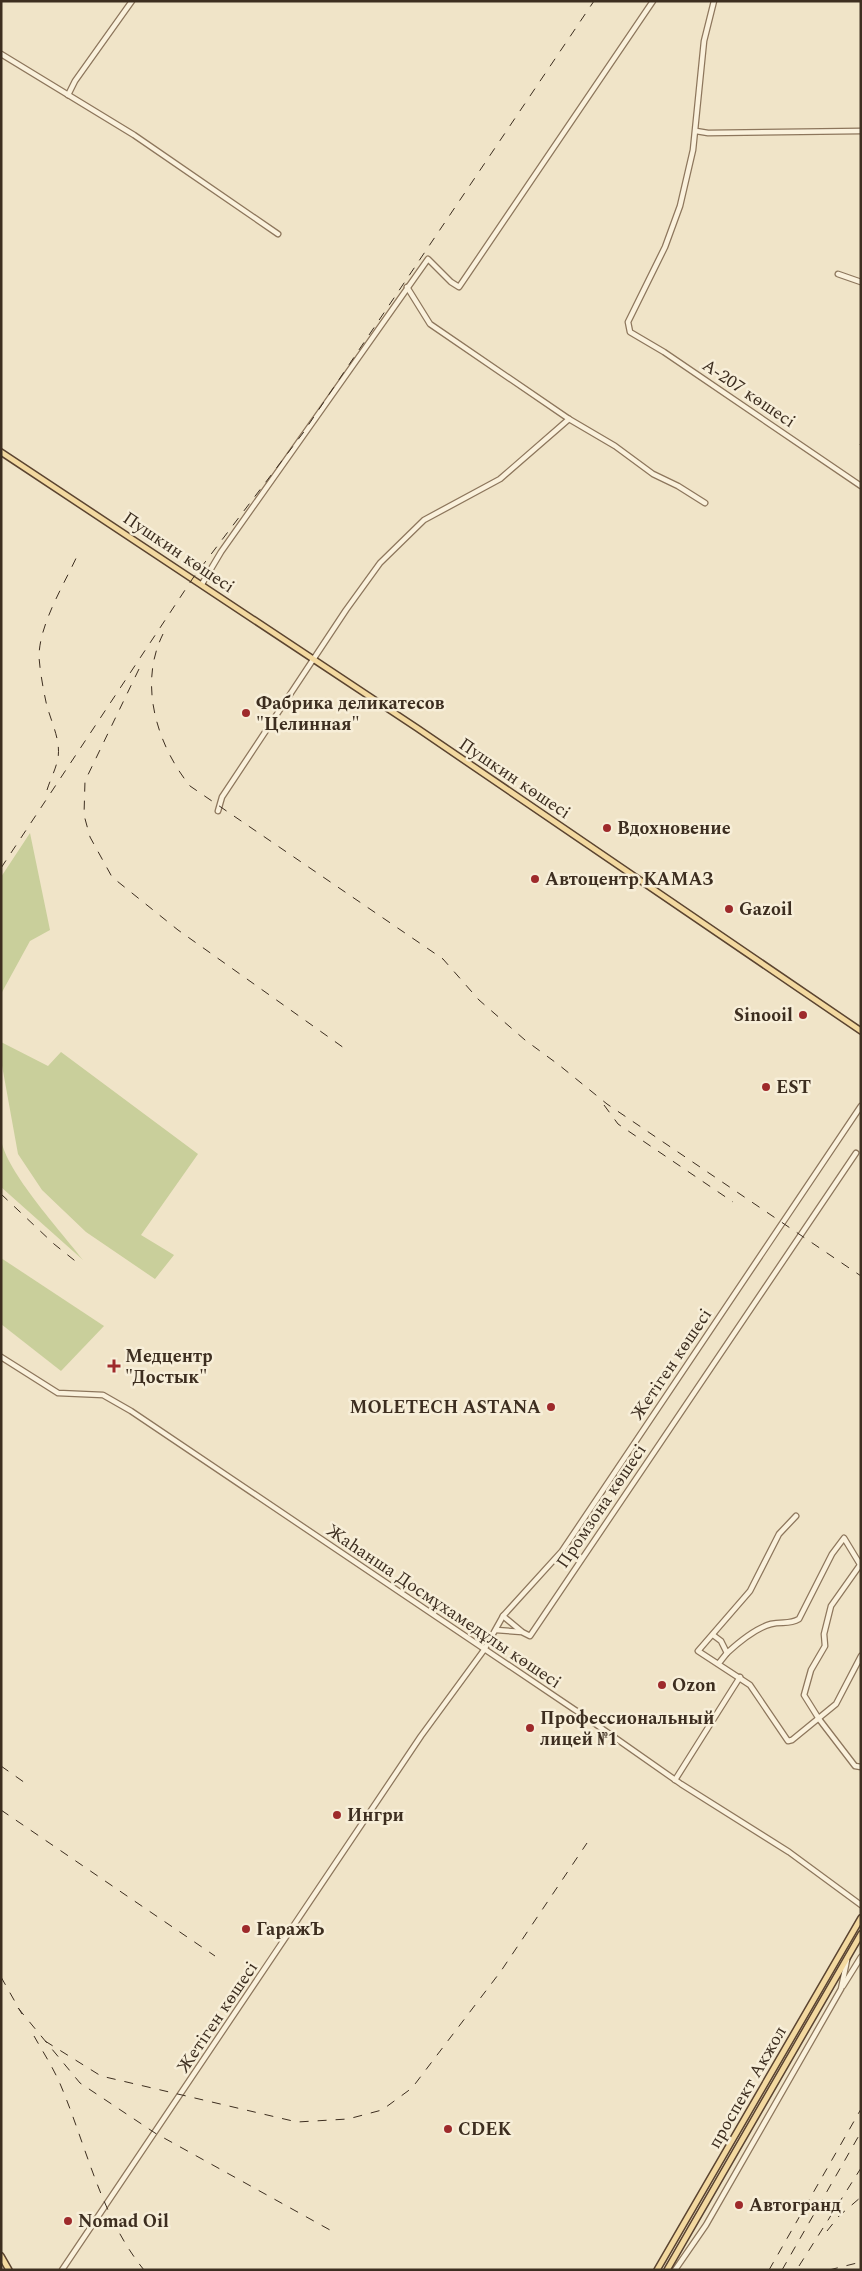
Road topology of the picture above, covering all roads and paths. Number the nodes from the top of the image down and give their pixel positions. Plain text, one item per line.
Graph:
1 (132, 1) edge
2 (653, 1) edge
3 (714, 1) edge
4 (1, 54) edge
5 (68, 95) junction
6 (696, 131) junction
7 (861, 131) edge
8 (278, 234) dead end
9 (838, 274) dead end
10 (861, 282) edge
11 (407, 287) junction
12 (569, 419) junction
13 (1, 452) edge
14 (861, 486) edge
15 (705, 503) dead end
16 (202, 584) junction
17 (314, 660) junction
18 (218, 811) dead end
19 (861, 1031) edge
20 (861, 1106) edge
21 (856, 1153) dead end
22 (1, 1357) edge
23 (796, 1516) dead end
24 (861, 1553) edge
25 (856, 1558) junction
26 (861, 1566) edge
27 (503, 1616) junction
28 (496, 1630) junction
29 (522, 1632) junction
30 (713, 1635) junction
31 (484, 1650) junction
32 (727, 1653) junction
33 (861, 1656) edge
34 (719, 1663) junction
35 (740, 1677) junction
36 (819, 1719) junction
37 (861, 1767) edge
38 (675, 1780) junction
39 (861, 1905) edge
40 (861, 1918) edge
41 (861, 1934) edge
42 (848, 1955) junction
43 (861, 1957) edge
44 (841, 1989) junction
45 (741, 2125) junction
46 (749, 2129) junction
47 (1, 2256) edge
48 (9, 2270) edge
49 (62, 2270) edge
50 (656, 2270) edge
51 (667, 2270) edge
52 (675, 2270) edge

1 - 5 street
2 - 11 street
3 - 6 street
4 - 5 street
5 - 8 street
6 - 7 street
6 - 14 street, А-207 көшесі
9 - 10 street
11 - 12 street
11 - 16 street
12 - 15 street
12 - 17 street
13 - 16 main road, Пушкин көшесі
16 - 17 main road, Пушкин көшесі
17 - 18 street
17 - 19 main road, Пушкин көшесі
20 - 27 street, Жетіген көшесі
21 - 29 street, Промзона көшесі
22 - 31 street, Жаһанша Досмұхамедұлы көшесі
23 - 30 street
24 - 25 street
25 - 26 street
25 - 32 street
26 - 36 street
27 - 28 street, Жетіген көшесі
27 - 29 street
28 - 29 street
28 - 31 street, Жетіген көшесі
30 - 32 street
30 - 34 street
31 - 38 street, Жаһанша Досмұхамедұлы көшесі
31 - 49 street, Жетіген көшесі
32 - 34 street
33 - 36 street
34 - 35 street
35 - 36 street
35 - 38 street
36 - 37 street
38 - 39 street, Жаһанша Досмұхамедұлы көшесі
40 - 45 main road, проспект Акжол
41 - 42 main road, проспект Акжол
42 - 44 street
42 - 46 main road, проспект Акжол
43 - 44 street
44 - 52 street
45 - 46 main road
45 - 50 main road, проспект Акжол
46 - 51 main road, проспект Акжол
47 - 48 main road

